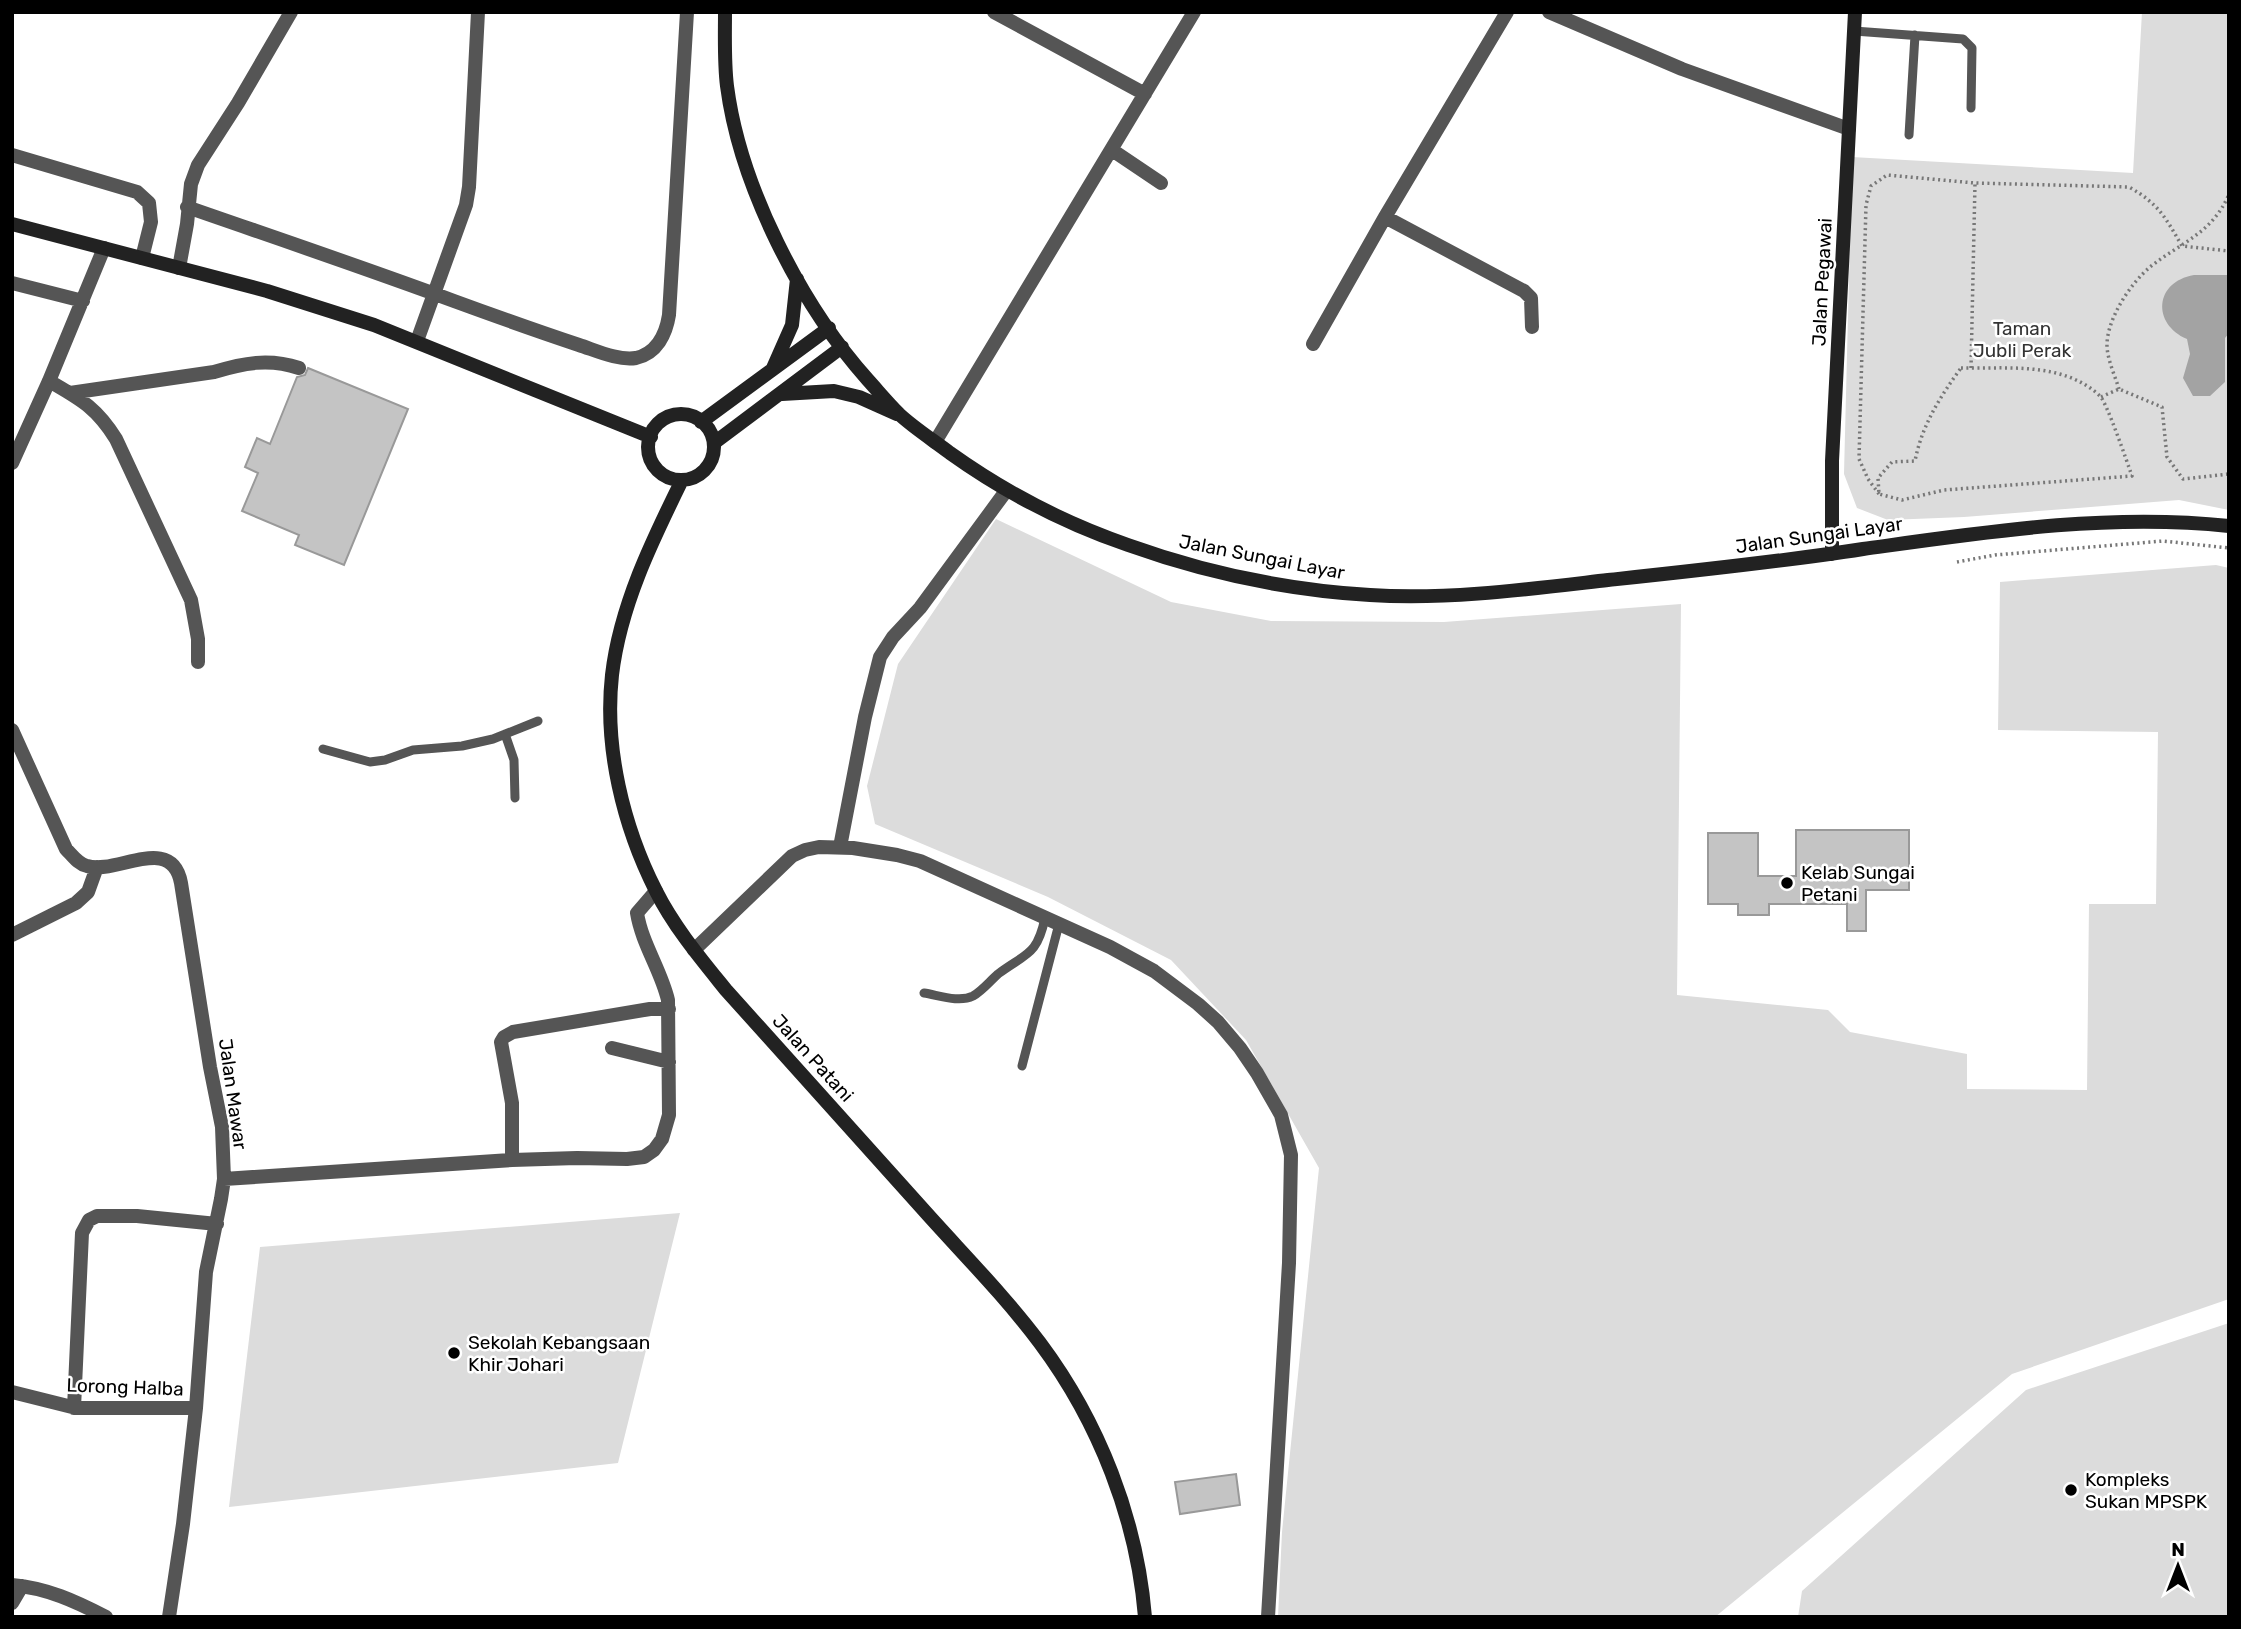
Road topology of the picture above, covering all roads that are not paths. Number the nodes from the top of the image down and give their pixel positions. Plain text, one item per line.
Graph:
1 (291, 12) edge
2 (478, 12) edge
3 (687, 12) edge
4 (725, 12) edge
5 (994, 12) edge
6 (1194, 12) edge
7 (1507, 12) edge
8 (1549, 12) edge
9 (1855, 12) edge
10 (1854, 31) junction
11 (1915, 35) junction
12 (1145, 94) junction
13 (1971, 108) dead end
14 (1849, 129) junction
15 (1909, 135) dead end
16 (1112, 150) junction
17 (12, 155) edge
18 (1161, 183) dead end
19 (187, 207) junction
20 (1384, 217) junction
21 (12, 224) edge
22 (104, 248) junction
23 (142, 258) junction
24 (179, 268) junction
25 (797, 279) junction
26 (12, 283) edge
27 (433, 293) junction
28 (83, 302) junction
29 (1532, 327) dead end
30 (829, 328) junction
31 (417, 341) junction
32 (1313, 344) dead end
33 (842, 347) junction
34 (299, 368) dead end
35 (772, 370) junction
36 (49, 381) junction
37 (70, 393) junction
38 (780, 394) junction
39 (902, 416) junction
40 (701, 422) junction
41 (650, 437) junction
42 (935, 442) junction
43 (714, 443) junction
44 (12, 463) edge
45 (682, 480) junction
46 (1006, 491) junction
47 (2229, 526) edge
48 (1832, 554) junction
49 (198, 662) dead end
50 (538, 721) dead end
51 (12, 730) edge
52 (505, 734) junction
53 (323, 749) dead end
54 (515, 798) dead end
55 (840, 848) junction
56 (97, 867) junction
57 (656, 891) junction
58 (1045, 918) junction
59 (1059, 924) junction
60 (12, 935) edge
61 (694, 950) junction
62 (924, 993) dead end
63 (669, 1009) junction
64 (612, 1048) dead end
65 (669, 1062) junction
66 (1022, 1066) dead end
67 (512, 1160) junction
68 (223, 1179) junction
69 (217, 1224) junction
70 (12, 1392) edge
71 (74, 1408) junction
72 (196, 1408) junction
73 (17, 1586) edge
74 (12, 1602) edge
75 (106, 1617) edge
76 (169, 1617) edge
77 (1145, 1617) edge
78 (1268, 1617) edge

1 - 19 street
2 - 27 street
3 - 27 street
4 - 25 main road, Jalan Sungai Layar
5 - 12 street
6 - 12 street
7 - 20 street
8 - 14 street
9 - 10 main road, Jalan Pegawai
10 - 11 lane
10 - 14 main road, Jalan Pegawai
11 - 13 lane
11 - 15 lane
12 - 16 street
14 - 48 main road, Jalan Pegawai
16 - 18 street
16 - 42 street
17 - 23 street
19 - 24 street
19 - 27 street
20 - 29 street
20 - 32 street
21 - 22 main road
22 - 23 main road
22 - 28 street
23 - 24 main road
24 - 31 main road
25 - 30 main road, Jalan Sungai Layar
25 - 35 main road
26 - 28 street
27 - 31 street
28 - 36 street
30 - 33 main road, Jalan Sungai Layar
30 - 35 main road
31 - 41 main road
33 - 38 main road
33 - 39 main road, Jalan Sungai Layar
34 - 37 street
35 - 40 main road
36 - 37 street
36 - 44 street
37 - 49 street
38 - 39 main road
38 - 43 main road
39 - 42 main road, Jalan Sungai Layar
40 - 41 main road
40 - 43 main road
41 - 45 main road
42 - 46 main road, Jalan Sungai Layar
43 - 45 main road
45 - 57 main road, Jalan Patani
46 - 48 main road, Jalan Sungai Layar
46 - 55 street
47 - 48 main road, Jalan Sungai Layar
50 - 52 lane
51 - 56 street
52 - 53 lane
52 - 54 lane
55 - 58 street
55 - 61 street
56 - 60 street
56 - 68 street, Jalan Mawar
57 - 61 main road, Jalan Patani
57 - 63 street
58 - 59 street
58 - 62 lane
59 - 66 lane
59 - 78 street
61 - 77 main road, Jalan Patani
63 - 65 street
63 - 67 street
64 - 65 street
65 - 67 street
67 - 68 street
68 - 69 street, Jalan Mawar
69 - 71 street
69 - 72 street, Jalan Mawar
70 - 71 street, Lorong Halba
71 - 72 street, Lorong Halba
72 - 76 street, Jalan Mawar
73 - 74 street
73 - 75 street

